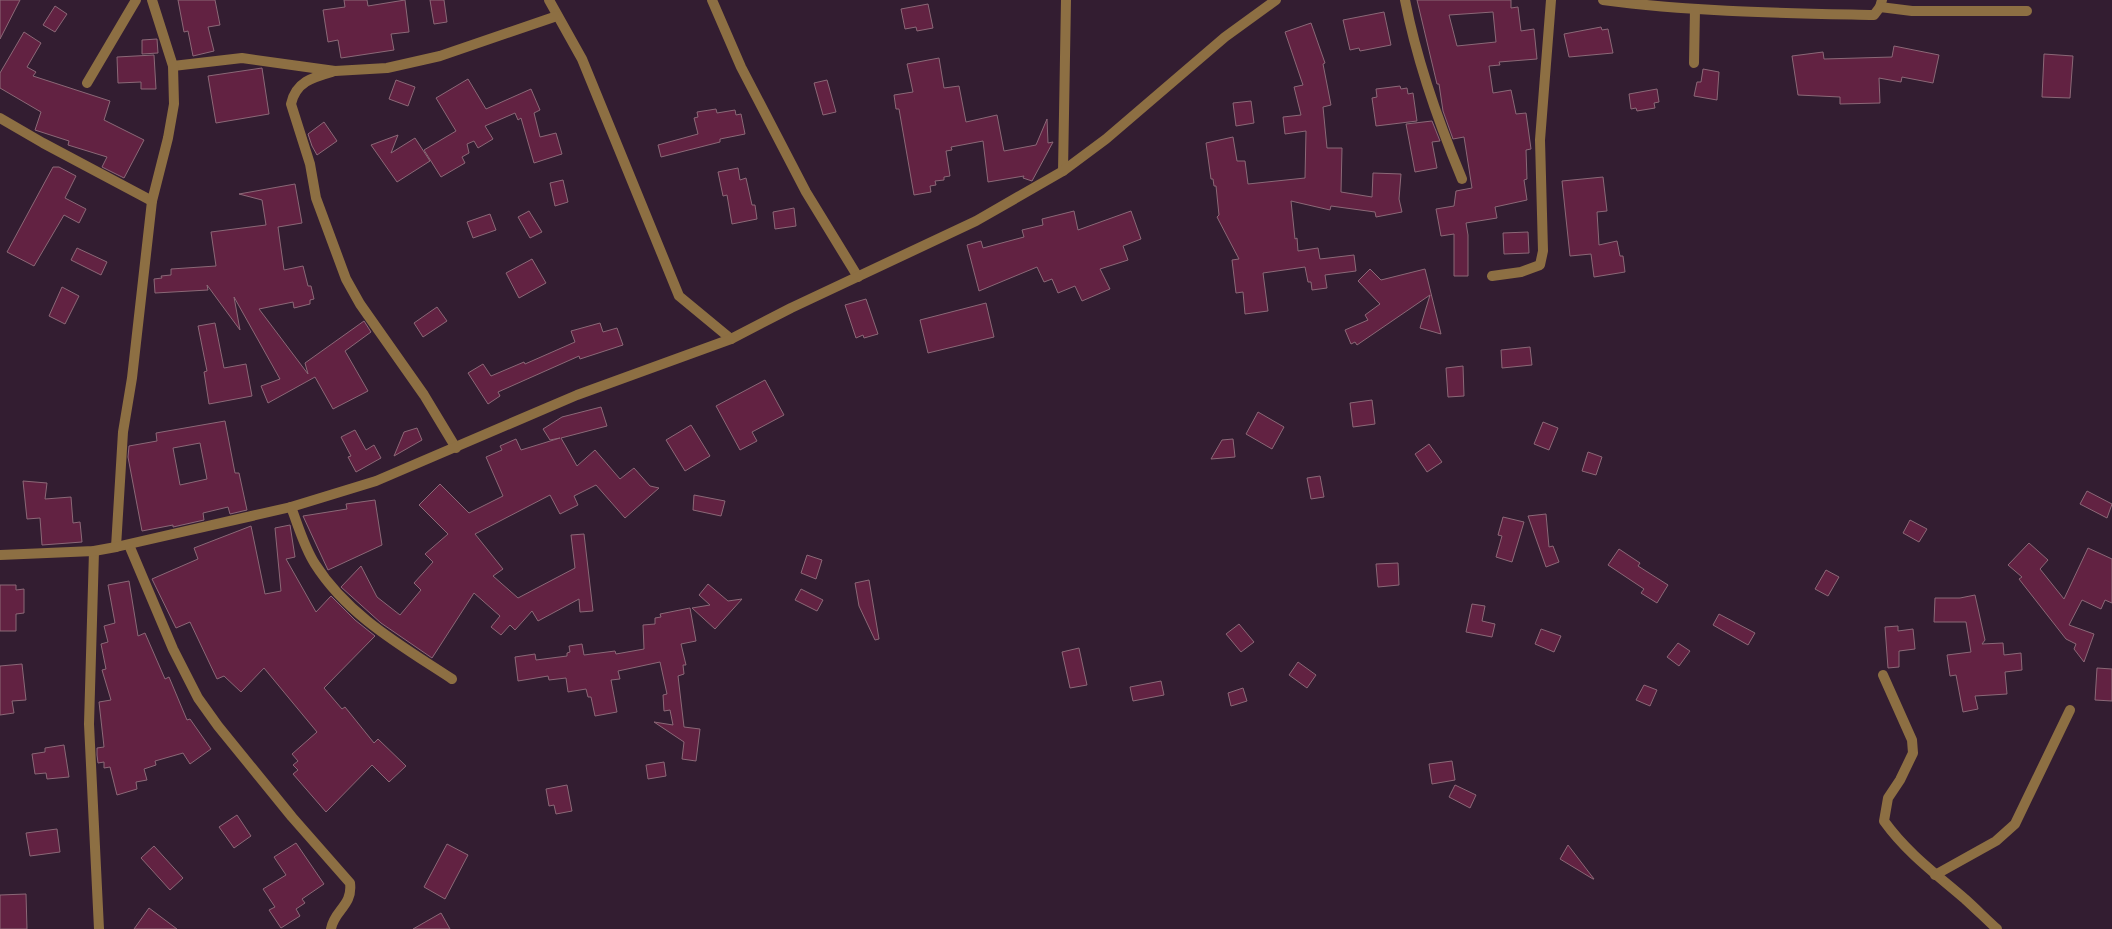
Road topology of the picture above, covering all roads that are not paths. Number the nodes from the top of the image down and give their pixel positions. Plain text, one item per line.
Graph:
1 (136, 0) edge
2 (152, 0) edge
3 (549, 0) edge
4 (712, 0) edge
5 (1066, 0) edge
6 (1276, 0) edge
7 (1405, 0) edge
8 (1552, 0) edge
9 (1603, 0) edge
10 (1881, 4) edge
11 (1695, 9) junction
12 (2027, 11) dead end
13 (557, 16) junction
14 (1694, 63) dead end
15 (173, 66) junction
16 (334, 71) junction
17 (87, 83) dead end
18 (0, 118) edge
19 (1062, 171) junction
20 (1462, 179) dead end
21 (152, 202) junction
22 (1492, 276) dead end
23 (858, 277) junction
24 (731, 339) junction
25 (456, 448) junction
26 (291, 507) junction
27 (129, 545) junction
28 (116, 548) junction
29 (94, 551) junction
30 (0, 555) edge
31 (1883, 674) dead end
32 (452, 679) dead end
33 (2070, 710) dead end
34 (1935, 875) junction
35 (99, 929) edge
36 (331, 929) edge
37 (1997, 929) edge

1 - 17 street
2 - 15 street
3 - 13 street
4 - 23 street
5 - 19 street
6 - 19 street
7 - 20 street
8 - 22 street
9 - 11 street
10 - 11 street
10 - 12 street
11 - 14 street
13 - 16 street
13 - 24 street
15 - 16 street
15 - 21 street
16 - 25 street
18 - 21 street
19 - 23 street
21 - 28 street
23 - 24 street
24 - 25 street
25 - 26 street
26 - 27 street
26 - 32 street
27 - 28 street
27 - 36 street
28 - 29 street
29 - 30 street
29 - 35 street
31 - 34 street
33 - 34 street
34 - 37 street

